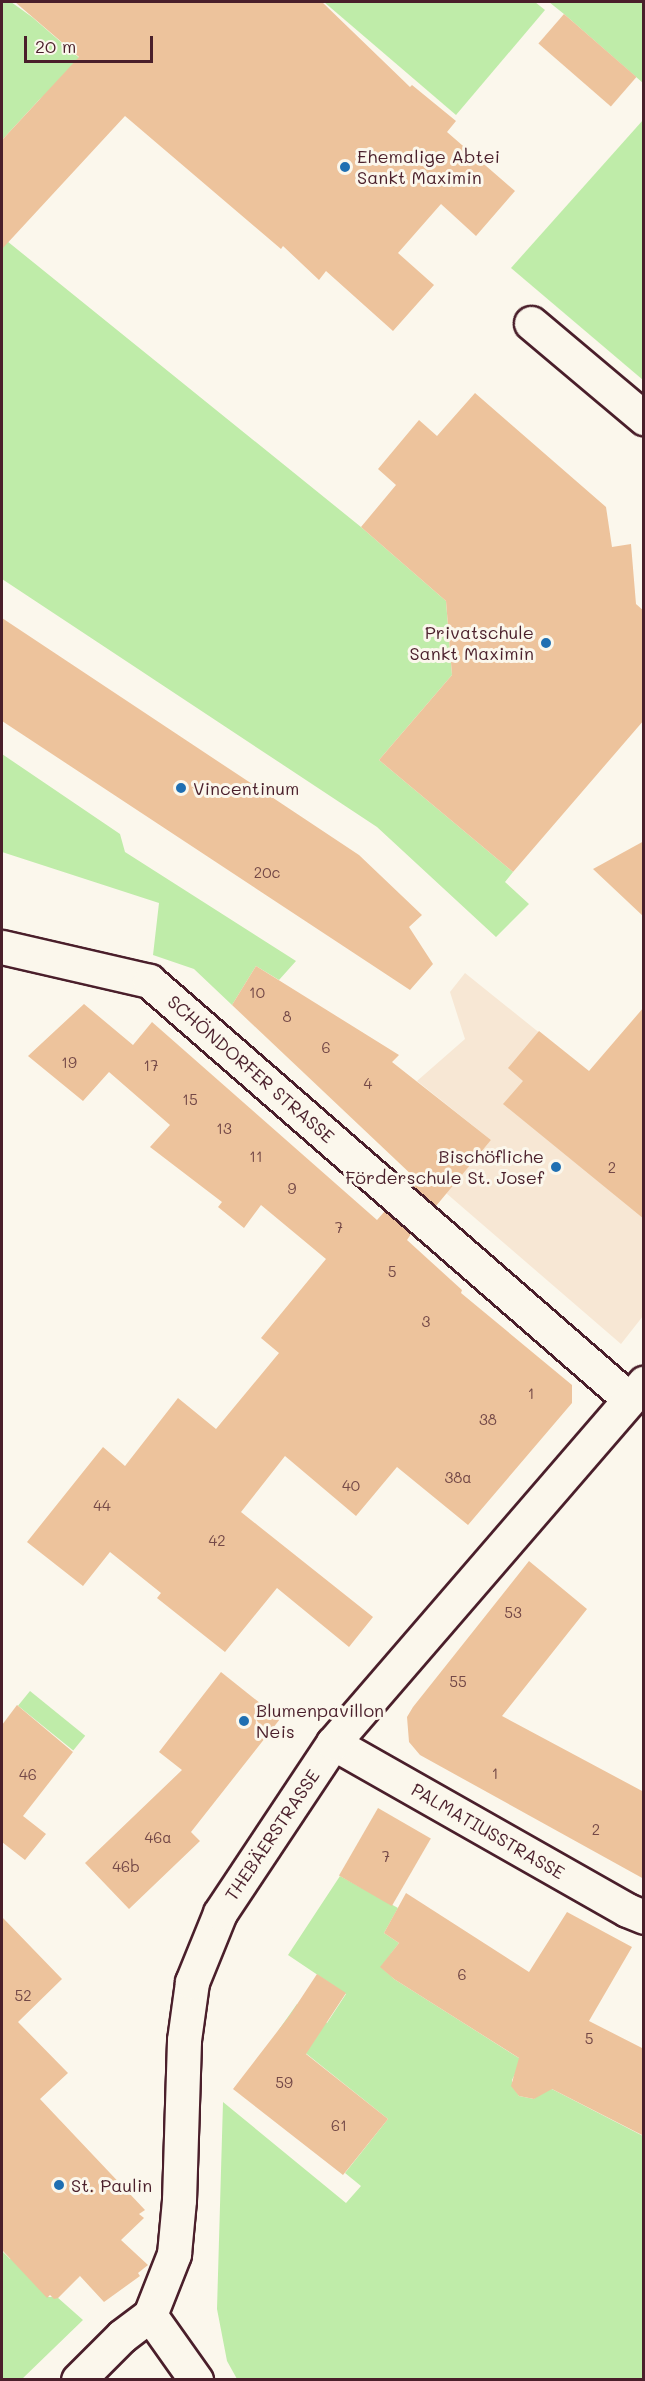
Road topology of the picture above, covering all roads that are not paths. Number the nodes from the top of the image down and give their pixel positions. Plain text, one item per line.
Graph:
1 (531, 323) dead end
2 (644, 418) edge
3 (2, 947) edge
4 (636, 1391) edge
5 (333, 1743) junction
6 (644, 1917) edge
7 (150, 2315) junction
8 (78, 2379) edge
9 (196, 2379) edge

1 - 2 street
3 - 4 street, SCHÖNDORFER STRASSE
4 - 5 street, THEBÄERSTRASSE
5 - 6 street, PALMATIUSSTRASSE
5 - 7 street, THEBÄERSTRASSE
7 - 8 street
7 - 9 street

